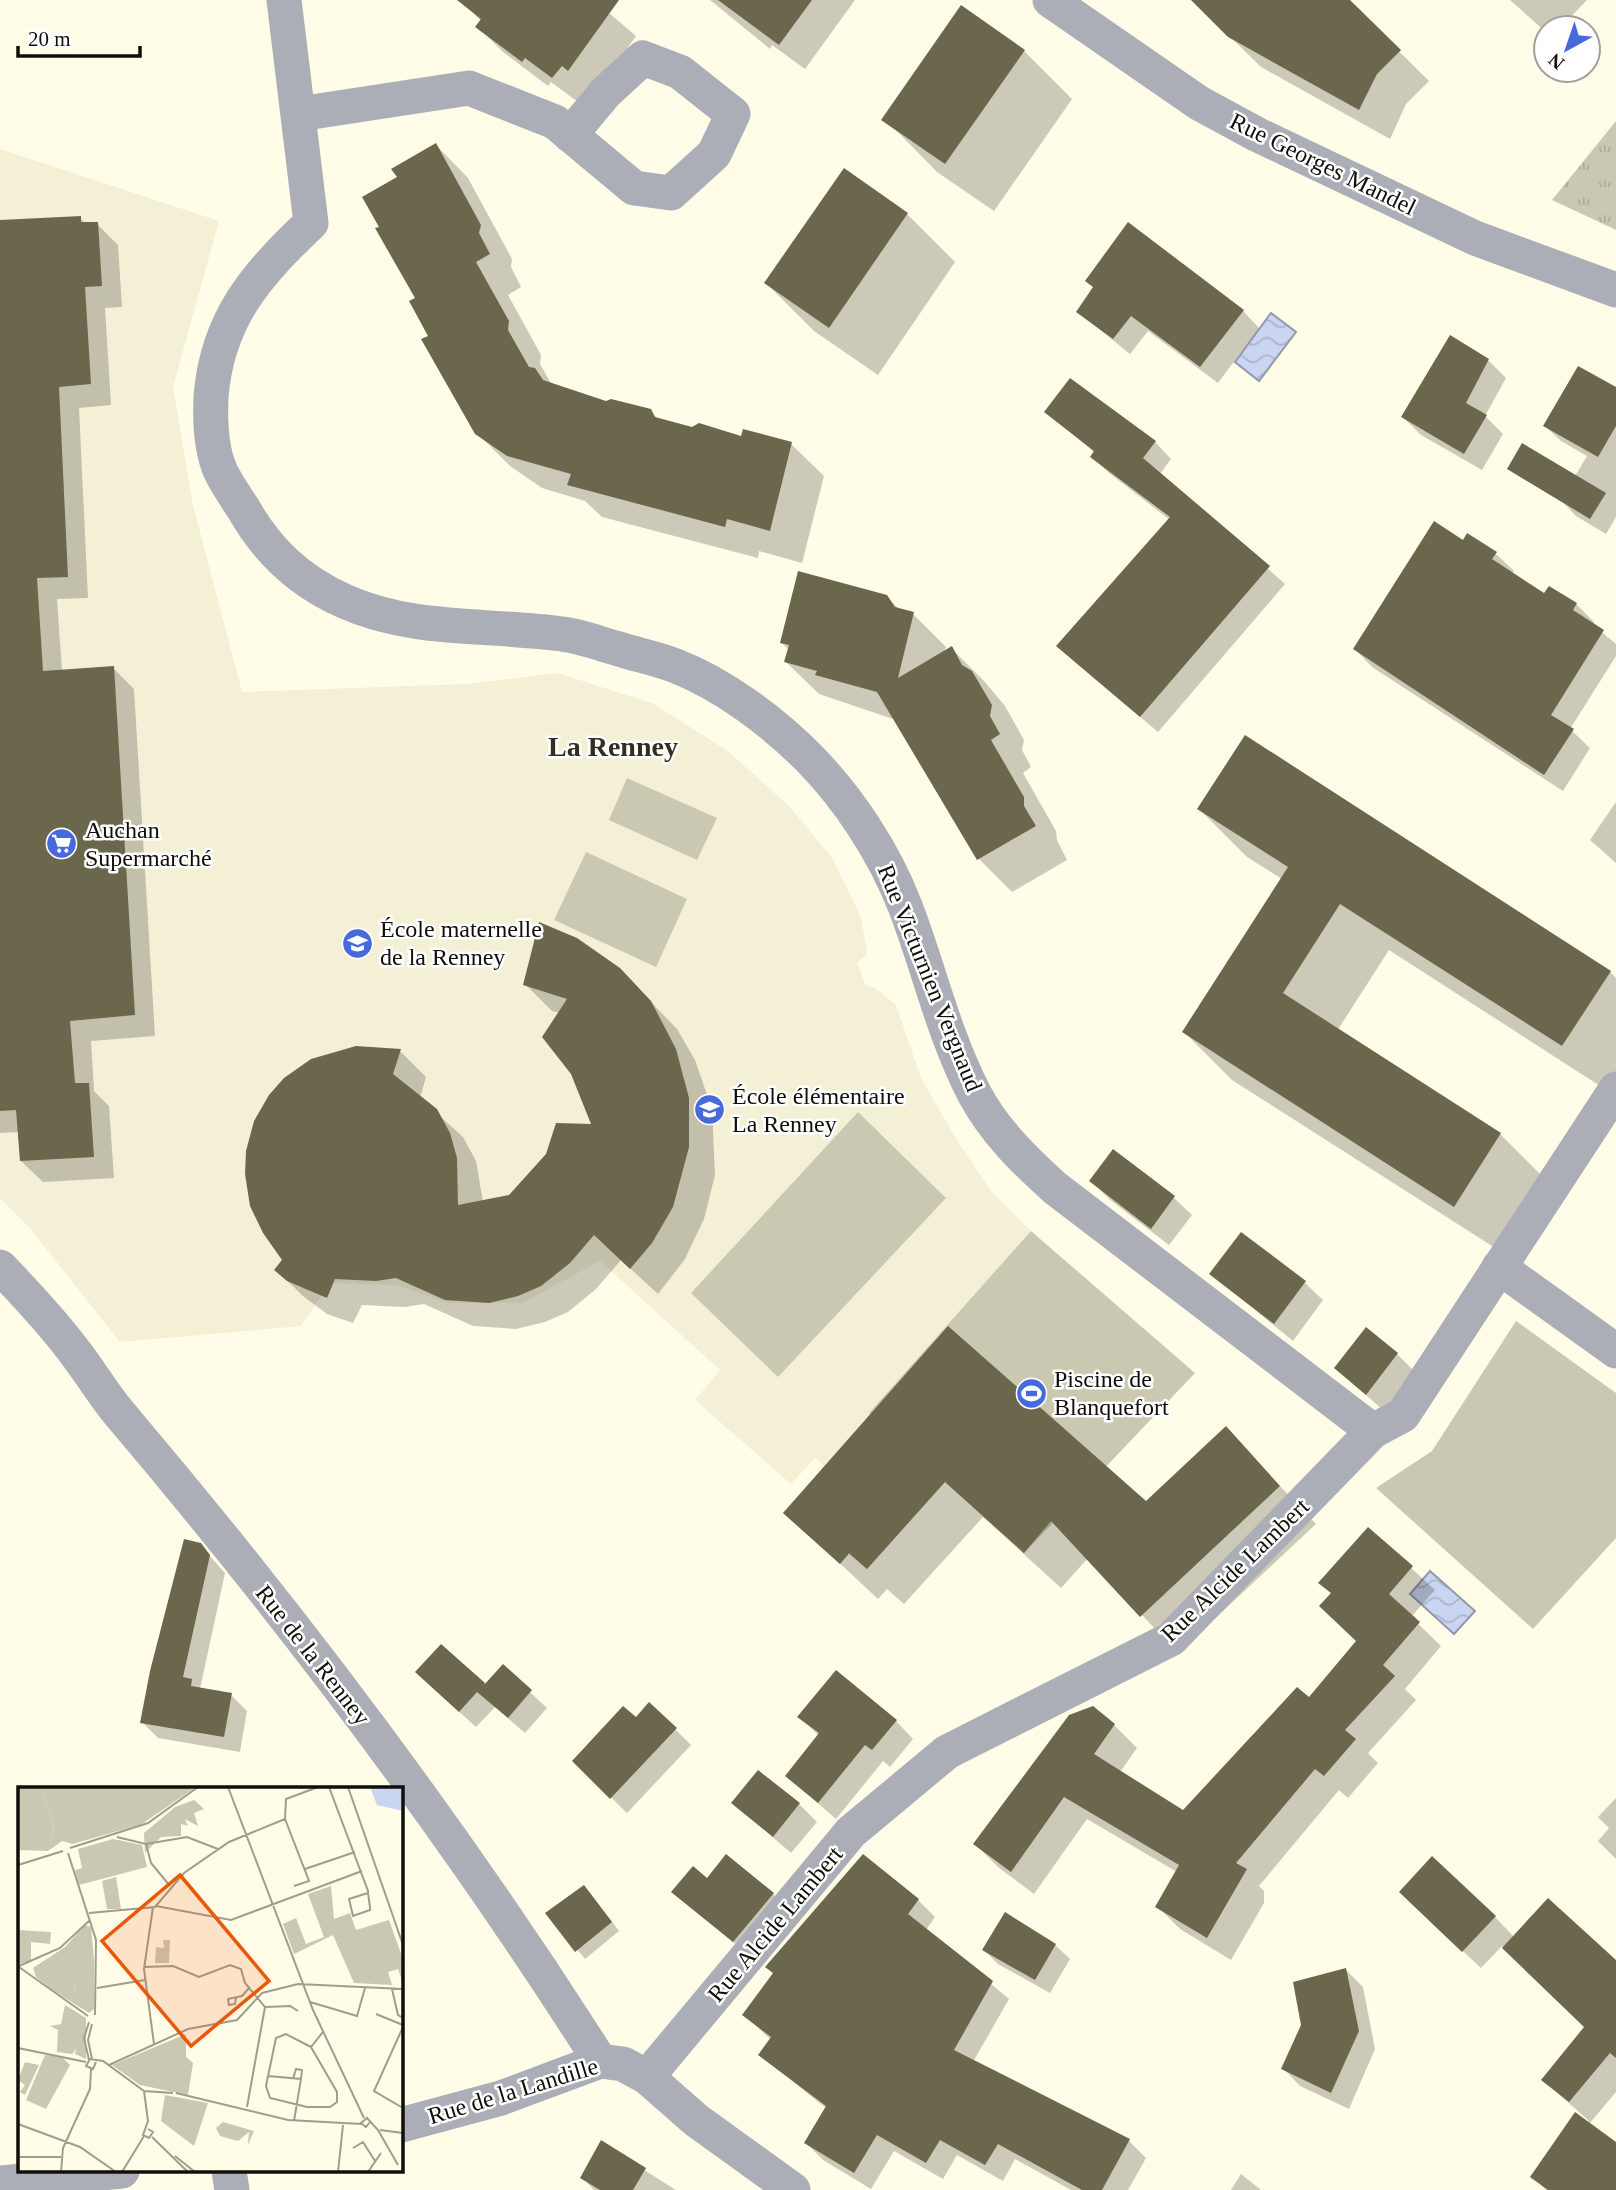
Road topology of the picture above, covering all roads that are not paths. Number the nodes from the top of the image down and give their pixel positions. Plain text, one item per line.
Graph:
1 (284, 0) edge
2 (1050, 0) edge
3 (299, 114) junction
4 (570, 135) dead end
5 (1616, 290) edge
6 (1616, 1089) edge
7 (0, 1267) edge
8 (1499, 1267) junction
9 (1616, 1351) edge
10 (1373, 1431) junction
11 (600, 2061) junction
12 (647, 2077) junction
13 (402, 2125) edge
14 (112, 2172) edge
15 (229, 2172) edge
16 (0, 2183) edge
17 (232, 2190) edge
18 (793, 2190) edge

1 - 3 street, Rue Victurnien Vergnaud
2 - 5 street, Rue Georges Mandel
3 - 4 street
3 - 10 street, Rue Victurnien Vergnaud
6 - 8 street, Rue Alcide Lambert
7 - 11 street, Rue de la Renney
8 - 9 street
8 - 10 street, Rue Alcide Lambert
10 - 12 street, Rue Alcide Lambert
11 - 12 street, Rue de la Landille
11 - 13 street, Rue de la Landille
12 - 18 street, Rue de la Landille
14 - 16 street
15 - 17 street

